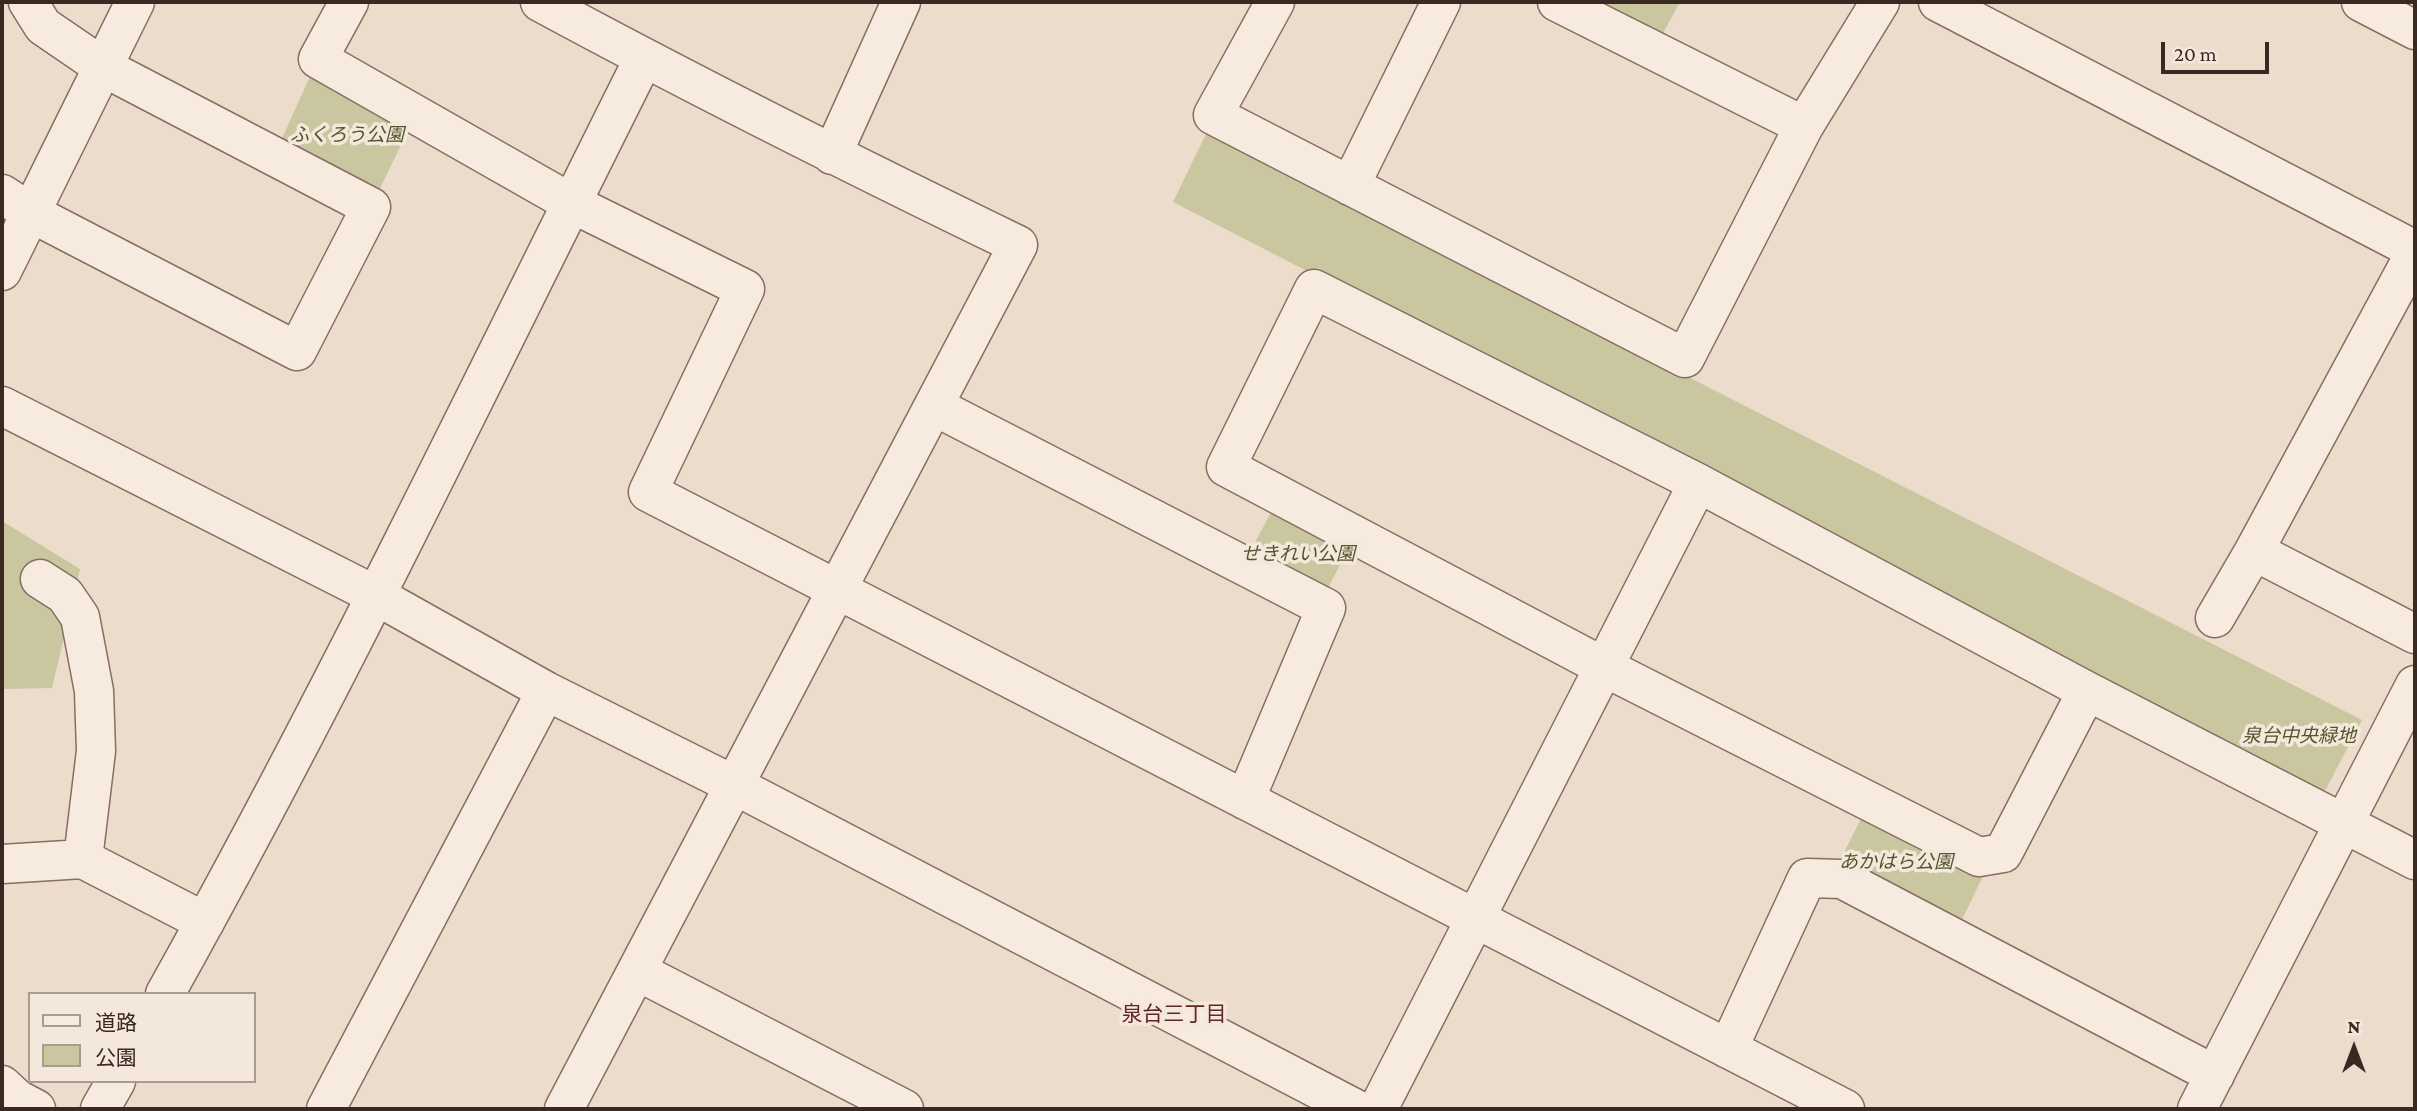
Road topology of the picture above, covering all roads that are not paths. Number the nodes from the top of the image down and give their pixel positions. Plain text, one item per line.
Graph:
1 (28, 2) edge
2 (135, 2) edge
3 (349, 2) edge
4 (540, 2) edge
5 (901, 2) edge
6 (1275, 2) edge
7 (1441, 2) edge
8 (1557, 2) edge
9 (1880, 2) edge
10 (1938, 2) edge
11 (2361, 2) edge
12 (2415, 30) edge
13 (644, 58) junction
14 (103, 67) junction
15 (1804, 126) junction
16 (832, 155) junction
17 (1350, 186) junction
18 (16, 203) edge
19 (571, 203) junction
20 (2415, 251) edge
21 (2, 271) edge
22 (2, 406) edge
23 (933, 406) junction
24 (1698, 483) junction
25 (2254, 551) junction
26 (40, 579) dead end
27 (837, 590) junction
28 (375, 595) junction
29 (2215, 618) dead end
30 (2415, 634) edge
31 (1604, 667) junction
32 (2415, 685) edge
33 (546, 691) junction
34 (2087, 691) junction
35 (2403, 737) edge
36 (734, 785) junction
37 (1245, 800) junction
38 (2344, 822) junction
39 (83, 859) junction
40 (2415, 860) edge
41 (2, 864) edge
42 (1475, 919) junction
43 (205, 922) junction
44 (637, 971) junction
45 (166, 992) edge
46 (1728, 1049) junction
47 (2215, 1075) junction
48 (115, 1083) edge
49 (2, 1085) edge
50 (36, 1109) edge
51 (100, 1109) edge
52 (326, 1109) edge
53 (564, 1109) edge
54 (904, 1109) edge
55 (1356, 1109) edge
56 (1378, 1109) edge
57 (1845, 1109) edge
58 (2197, 1109) edge

1 - 14 street
2 - 14 street
3 - 19 street
4 - 13 street
5 - 16 street
6 - 17 street
7 - 17 street
8 - 15 street
9 - 15 street
10 - 20 street
11 - 12 street
13 - 16 street
13 - 19 street
14 - 18 street
14 - 18 street
15 - 17 street
16 - 23 street
18 - 21 street
19 - 27 street
19 - 28 street
20 - 25 street
22 - 28 street
23 - 27 street
23 - 37 street
24 - 31 street
24 - 31 street
24 - 34 street
25 - 29 street
25 - 30 street
26 - 39 street
27 - 36 street
27 - 37 street
28 - 33 street
28 - 43 street
31 - 34 street
31 - 42 street
32 - 35 street
33 - 36 street
33 - 52 street
34 - 38 street
35 - 38 street
36 - 44 street
36 - 55 street
37 - 42 street
38 - 40 street
38 - 47 street
39 - 41 street
39 - 43 street
42 - 46 street
42 - 56 street
43 - 45 street
44 - 53 street
44 - 54 street
46 - 47 street
46 - 57 street
47 - 58 street
48 - 51 street
49 - 50 street

